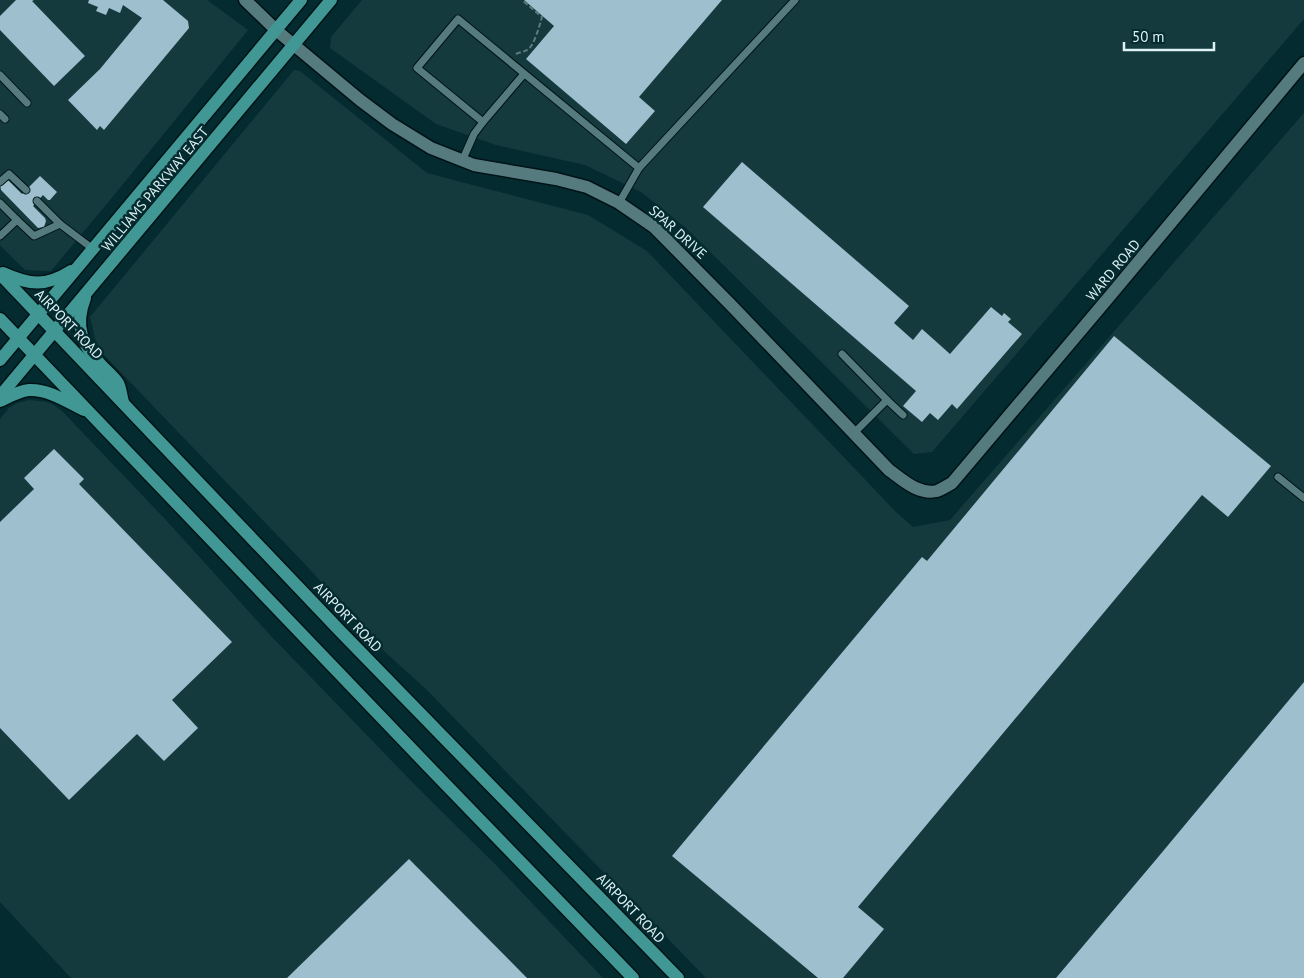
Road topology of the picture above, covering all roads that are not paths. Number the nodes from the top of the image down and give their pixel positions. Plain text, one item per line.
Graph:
1 (245, 0) edge
2 (300, 0) edge
3 (332, 0) edge
4 (795, 0) edge
5 (276, 30) junction
6 (294, 45) junction
7 (1304, 63) edge
8 (524, 74) junction
9 (0, 75) edge
10 (27, 104) dead end
11 (483, 122) junction
12 (462, 160) junction
13 (639, 168) junction
14 (0, 182) edge
15 (21, 188) dead end
16 (7, 196) dead end
17 (37, 201) dead end
18 (0, 203) edge
19 (619, 203) junction
20 (17, 207) dead end
21 (10, 214) junction
22 (16, 220) junction
23 (30, 220) dead end
24 (60, 224) junction
25 (23, 226) junction
26 (0, 236) edge
27 (93, 250) junction
28 (79, 265) junction
29 (0, 273) edge
30 (88, 292) junction
31 (38, 314) junction
32 (0, 319) edge
33 (54, 331) junction
34 (19, 338) junction
35 (842, 354) dead end
36 (35, 355) junction
37 (0, 360) edge
38 (0, 396) edge
39 (887, 400) junction
40 (0, 402) edge
41 (122, 402) junction
42 (91, 414) junction
43 (903, 415) dead end
44 (854, 433) junction
45 (1278, 477) dead end
46 (939, 490) joint
47 (1304, 497) edge
48 (633, 978) edge
49 (678, 978) edge

1 - 5 street, SPAR DRIVE
2 - 5 main road, WILLIAMS PARKWAY EAST
3 - 6 main road, WILLIAMS PARKWAY EAST
4 - 13 lane
5 - 6 street, SPAR DRIVE
5 - 27 main road, WILLIAMS PARKWAY EAST
6 - 12 street, SPAR DRIVE
6 - 30 main road, WILLIAMS PARKWAY EAST
7 - 46 street, WARD ROAD
8 - 11 lane
8 - 11 lane
8 - 13 lane
9 - 10 lane
11 - 12 lane
12 - 19 street, SPAR DRIVE
13 - 19 lane
14 - 15 lane
16 - 18 lane
17 - 24 lane
18 - 21 lane
19 - 44 street, SPAR DRIVE
20 - 21 lane
21 - 22 lane
22 - 25 lane
22 - 26 lane
23 - 25 lane
24 - 25 lane
24 - 27 lane
27 - 28 main road, WILLIAMS PARKWAY EAST
28 - 29 main road
28 - 31 main road, WILLIAMS PARKWAY EAST
29 - 31 main road, AIRPORT ROAD
30 - 33 main road, WILLIAMS PARKWAY EAST
30 - 41 main road
31 - 33 main road, AIRPORT ROAD
31 - 34 main road, WILLIAMS PARKWAY EAST
32 - 34 main road
33 - 36 main road, WILLIAMS PARKWAY EAST
33 - 41 main road, AIRPORT ROAD
34 - 36 main road
34 - 37 main road, WILLIAMS PARKWAY EAST
35 - 39 lane
36 - 38 main road, WILLIAMS PARKWAY EAST
36 - 42 main road
39 - 43 lane
39 - 44 lane
40 - 42 main road
41 - 49 main road, AIRPORT ROAD
42 - 48 main road
44 - 46 street, SPAR DRIVE
45 - 47 lane

